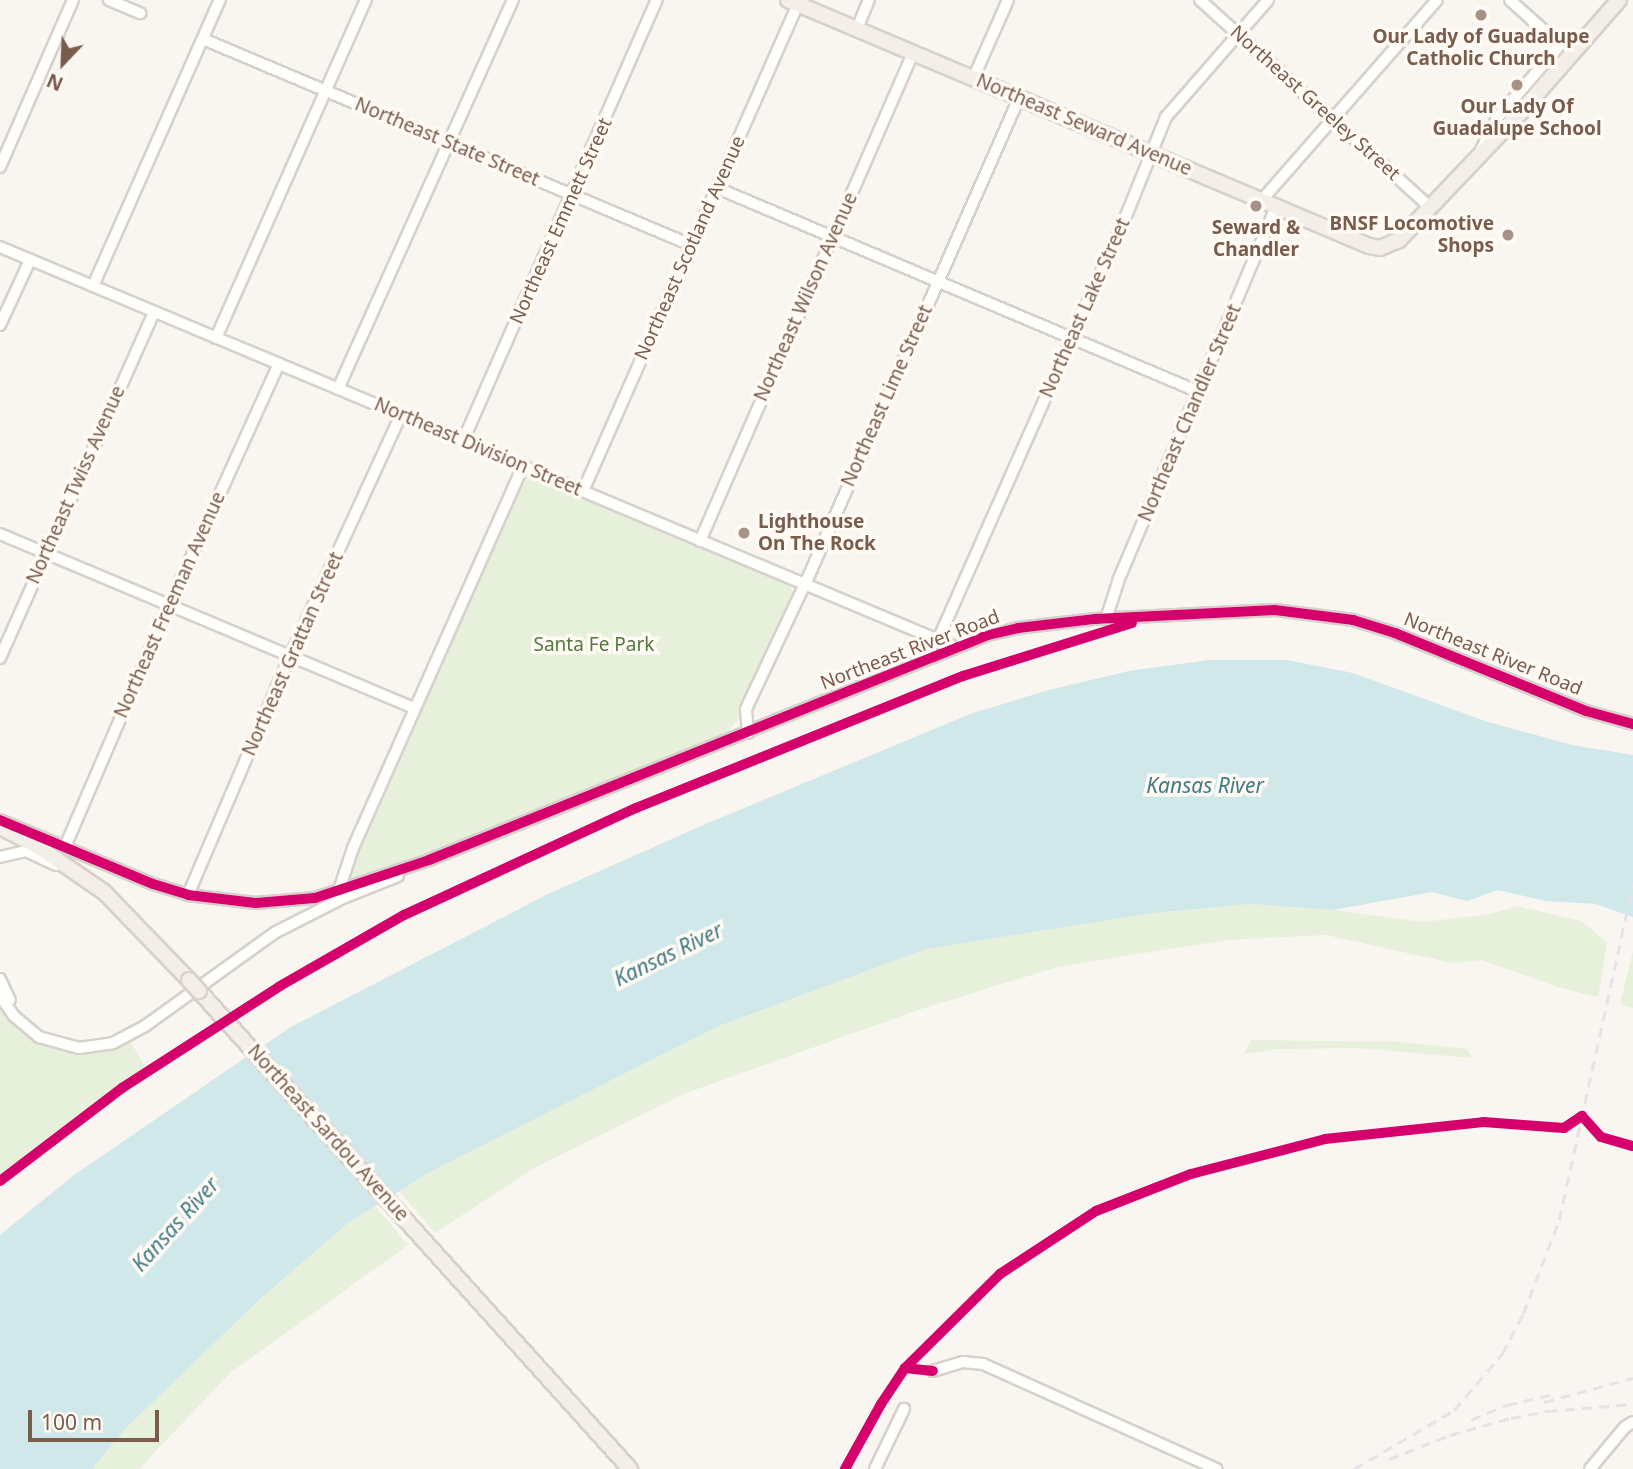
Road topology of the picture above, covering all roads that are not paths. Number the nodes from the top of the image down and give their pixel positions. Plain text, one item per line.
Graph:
1 (73, 0) edge
2 (109, 0) edge
3 (220, 0) edge
4 (366, 0) edge
5 (513, 0) edge
6 (657, 0) edge
7 (869, 0) edge
8 (1008, 0) edge
9 (1200, 0) edge
10 (1268, 0) edge
11 (1437, 0) edge
12 (1510, 0) edge
13 (1619, 0) edge
14 (793, 2) edge
15 (140, 13) dead end
16 (857, 29) junction
17 (1238, 34) junction
18 (203, 39) junction
19 (913, 53) junction
20 (974, 79) junction
21 (326, 91) junction
22 (1019, 98) junction
23 (1332, 118) junction
24 (449, 142) junction
25 (1154, 149) junction
26 (1475, 160) junction
27 (0, 167) edge
28 (717, 188) junction
29 (572, 194) junction
30 (1261, 201) junction
31 (1276, 207) junction
32 (1430, 207) junction
33 (832, 237) junction
34 (691, 245) junction
35 (0, 247) edge
36 (30, 260) junction
37 (938, 282) junction
38 (93, 286) junction
39 (154, 312) junction
40 (0, 325) edge
41 (216, 338) junction
42 (1072, 338) junction
43 (279, 364) junction
44 (338, 389) junction
45 (1199, 392) junction
46 (401, 415) junction
47 (463, 441) junction
48 (523, 466) junction
49 (583, 491) junction
50 (0, 534) edge
51 (700, 541) junction
52 (45, 553) junction
53 (804, 584) junction
54 (169, 606) junction
55 (1106, 619) junction
56 (938, 640) junction
57 (955, 648) junction
58 (290, 656) junction
59 (0, 658) edge
60 (414, 708) junction
61 (1633, 724) edge
62 (748, 733) junction
63 (0, 820) edge
64 (0, 827) edge
65 (65, 847) junction
66 (0, 858) edge
67 (429, 860) junction
68 (80, 875) junction
69 (340, 890) junction
70 (188, 895) junction
71 (0, 979) edge
72 (0, 996) edge
73 (933, 1371) dead end
74 (904, 1409) dead end
75 (1632, 1422) edge
76 (630, 1469) edge
77 (876, 1469) edge
78 (1217, 1469) edge
79 (1590, 1469) edge

1 - 27 street
2 - 15 street
3 - 18 street
4 - 21 street
5 - 24 street
6 - 29 street, Northeast Emmett Street
7 - 16 street
8 - 20 street
9 - 17 street, Northeast Greeley Street
10 - 17 street, Northeast Lake Street
11 - 23 street
12 - 26 street
13 - 26 main road
14 - 16 main road, Northeast Seward Avenue
14 - 28 street, Northeast Scotland Avenue
16 - 19 main road, Northeast Seward Avenue
17 - 23 street, Northeast Greeley Street
17 - 25 street, Northeast Lake Street
18 - 21 street, Northeast State Street
18 - 38 street
19 - 20 main road, Northeast Seward Avenue
19 - 33 street, Northeast Wilson Avenue
20 - 22 main road, Northeast Seward Avenue
21 - 24 street, Northeast State Street
21 - 41 street
22 - 25 main road, Northeast Seward Avenue
22 - 37 street, Northeast Lime Street
23 - 30 street
23 - 32 street, Northeast Greeley Street
24 - 29 street, Northeast State Street
24 - 44 street
25 - 30 main road, Northeast Seward Avenue
25 - 42 street, Northeast Lake Street
26 - 32 main road
28 - 33 street
28 - 34 street, Northeast Scotland Avenue
29 - 34 street, Northeast State Street
29 - 47 street, Northeast Emmett Street
30 - 31 main road, Northeast Seward Avenue
31 - 32 main road, Northeast Seward Avenue
31 - 45 street, Northeast Chandler Street
33 - 37 street
33 - 51 street, Northeast Wilson Avenue
34 - 49 street, Northeast Scotland Avenue
35 - 36 street, Northeast Division Street
36 - 38 street, Northeast Division Street
36 - 40 street
37 - 42 street
37 - 53 street, Northeast Lime Street
38 - 39 street, Northeast Division Street
39 - 41 street, Northeast Division Street
39 - 52 street, Northeast Twiss Avenue
41 - 43 street, Northeast Division Street
42 - 45 street
42 - 56 street, Northeast Lake Street
43 - 44 street, Northeast Division Street
43 - 54 street, Northeast Freeman Avenue
44 - 46 street, Northeast Division Street
45 - 55 street, Northeast Chandler Street
46 - 47 street, Northeast Division Street
46 - 58 street, Northeast Grattan Street
47 - 48 street, Northeast Division Street
48 - 49 street, Northeast Division Street
48 - 60 street
49 - 51 street, Northeast Division Street
50 - 52 street
51 - 53 street, Northeast Division Street
52 - 54 street
52 - 59 street, Northeast Twiss Avenue
53 - 56 street, Northeast Division Street
53 - 62 street, Northeast Lime Street
54 - 58 street
54 - 65 street, Northeast Freeman Avenue
55 - 57 street, Northeast River Road
55 - 61 street, Northeast River Road
56 - 57 street, Northeast Division Street
57 - 62 street, Northeast River Road
58 - 60 street
58 - 70 street, Northeast Grattan Street
60 - 69 street
62 - 67 street, Northeast River Road
63 - 65 street
64 - 68 main road, Northeast Sardou Avenue
65 - 70 street
66 - 68 street
67 - 69 street, Northeast River Road
67 - 72 street
68 - 76 main road, Northeast Sardou Avenue
69 - 70 street
69 - 71 street
73 - 78 street
74 - 77 street
75 - 79 street

